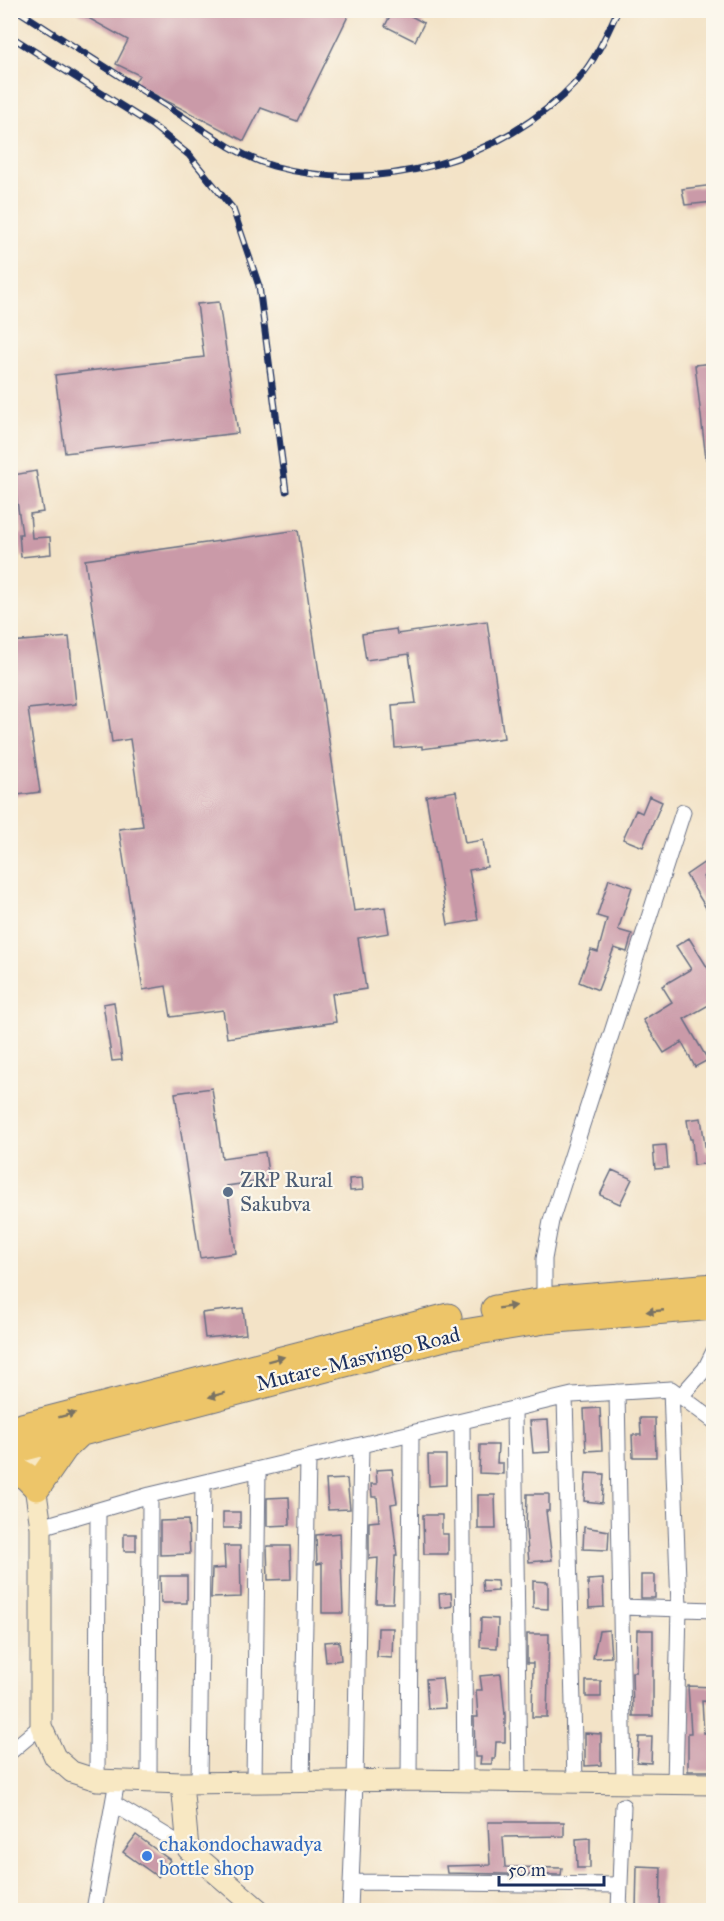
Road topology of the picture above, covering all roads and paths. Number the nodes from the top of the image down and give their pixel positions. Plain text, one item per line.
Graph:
1 (683, 812) dead end
2 (714, 1287) edge
3 (714, 1306) edge
4 (545, 1311) junction
5 (714, 1351) edge
6 (617, 1392) junction
7 (676, 1393) junction
8 (565, 1397) junction
9 (514, 1409) junction
10 (462, 1421) junction
11 (714, 1421) edge
12 (83, 1430) junction
13 (411, 1433) junction
14 (19, 1438) edge
15 (361, 1445) junction
16 (308, 1460) junction
17 (10, 1467) edge
18 (258, 1470) junction
19 (203, 1483) junction
20 (37, 1487) junction
21 (150, 1495) junction
22 (98, 1512) junction
23 (41, 1527) junction
24 (621, 1607) junction
25 (679, 1607) junction
26 (714, 1610) edge
27 (41, 1726) junction
28 (10, 1752) edge
29 (107, 1780) junction
30 (409, 1780) junction
31 (149, 1781) junction
32 (465, 1781) junction
33 (575, 1781) junction
34 (254, 1782) junction
35 (356, 1782) junction
36 (519, 1782) junction
37 (191, 1783) junction
38 (302, 1783) junction
39 (624, 1783) junction
40 (675, 1784) junction
41 (714, 1784) edge
42 (114, 1804) junction
43 (623, 1806) dead end
44 (188, 1849) junction
45 (352, 1882) junction
46 (618, 1885) junction
47 (94, 1911) edge
48 (259, 1911) edge
49 (350, 1911) edge
50 (619, 1911) edge

1 - 4 street
2 - 4 highway, Mutare-Masvingo Road
3 -> 4 highway, Mutare-Masvingo Road
4 -> 12 highway, Mutare-Masvingo Road
14 -> 4 highway, Mutare-Masvingo Road
5 - 7 street
6 - 7 street
6 - 8 street
6 - 24 street
7 - 11 street
7 - 25 street
8 - 9 street
8 - 33 street
9 - 10 street
9 - 36 street
10 - 13 street
10 - 32 street
12 - 14 highway, Mutare-Masvingo Road
12 - 20 highway
13 - 15 street
13 - 30 street
14 - 20 street
15 - 16 street
15 - 35 street
16 - 18 street
16 - 38 street
17 - 20 highway
18 - 19 street
18 - 34 street
19 - 21 street
19 - 37 street
20 - 23 street
21 - 22 street
21 - 31 street
22 - 23 street
22 - 29 street
23 - 27 street
24 - 25 street
24 - 39 street
25 - 26 street
25 - 40 street
27 - 28 street
27 - 29 street
29 - 31 street
29 - 42 street
30 - 32 street
30 - 35 street
31 - 37 street
32 - 36 street
33 - 36 street
33 - 39 street
34 - 37 street
34 - 38 street
35 - 38 street
35 - 45 street
37 - 44 street
39 - 40 street
40 - 41 street
42 - 44 street
42 - 47 street
43 - 46 street
44 - 48 street
45 - 46 street
45 - 49 street
46 - 50 street

